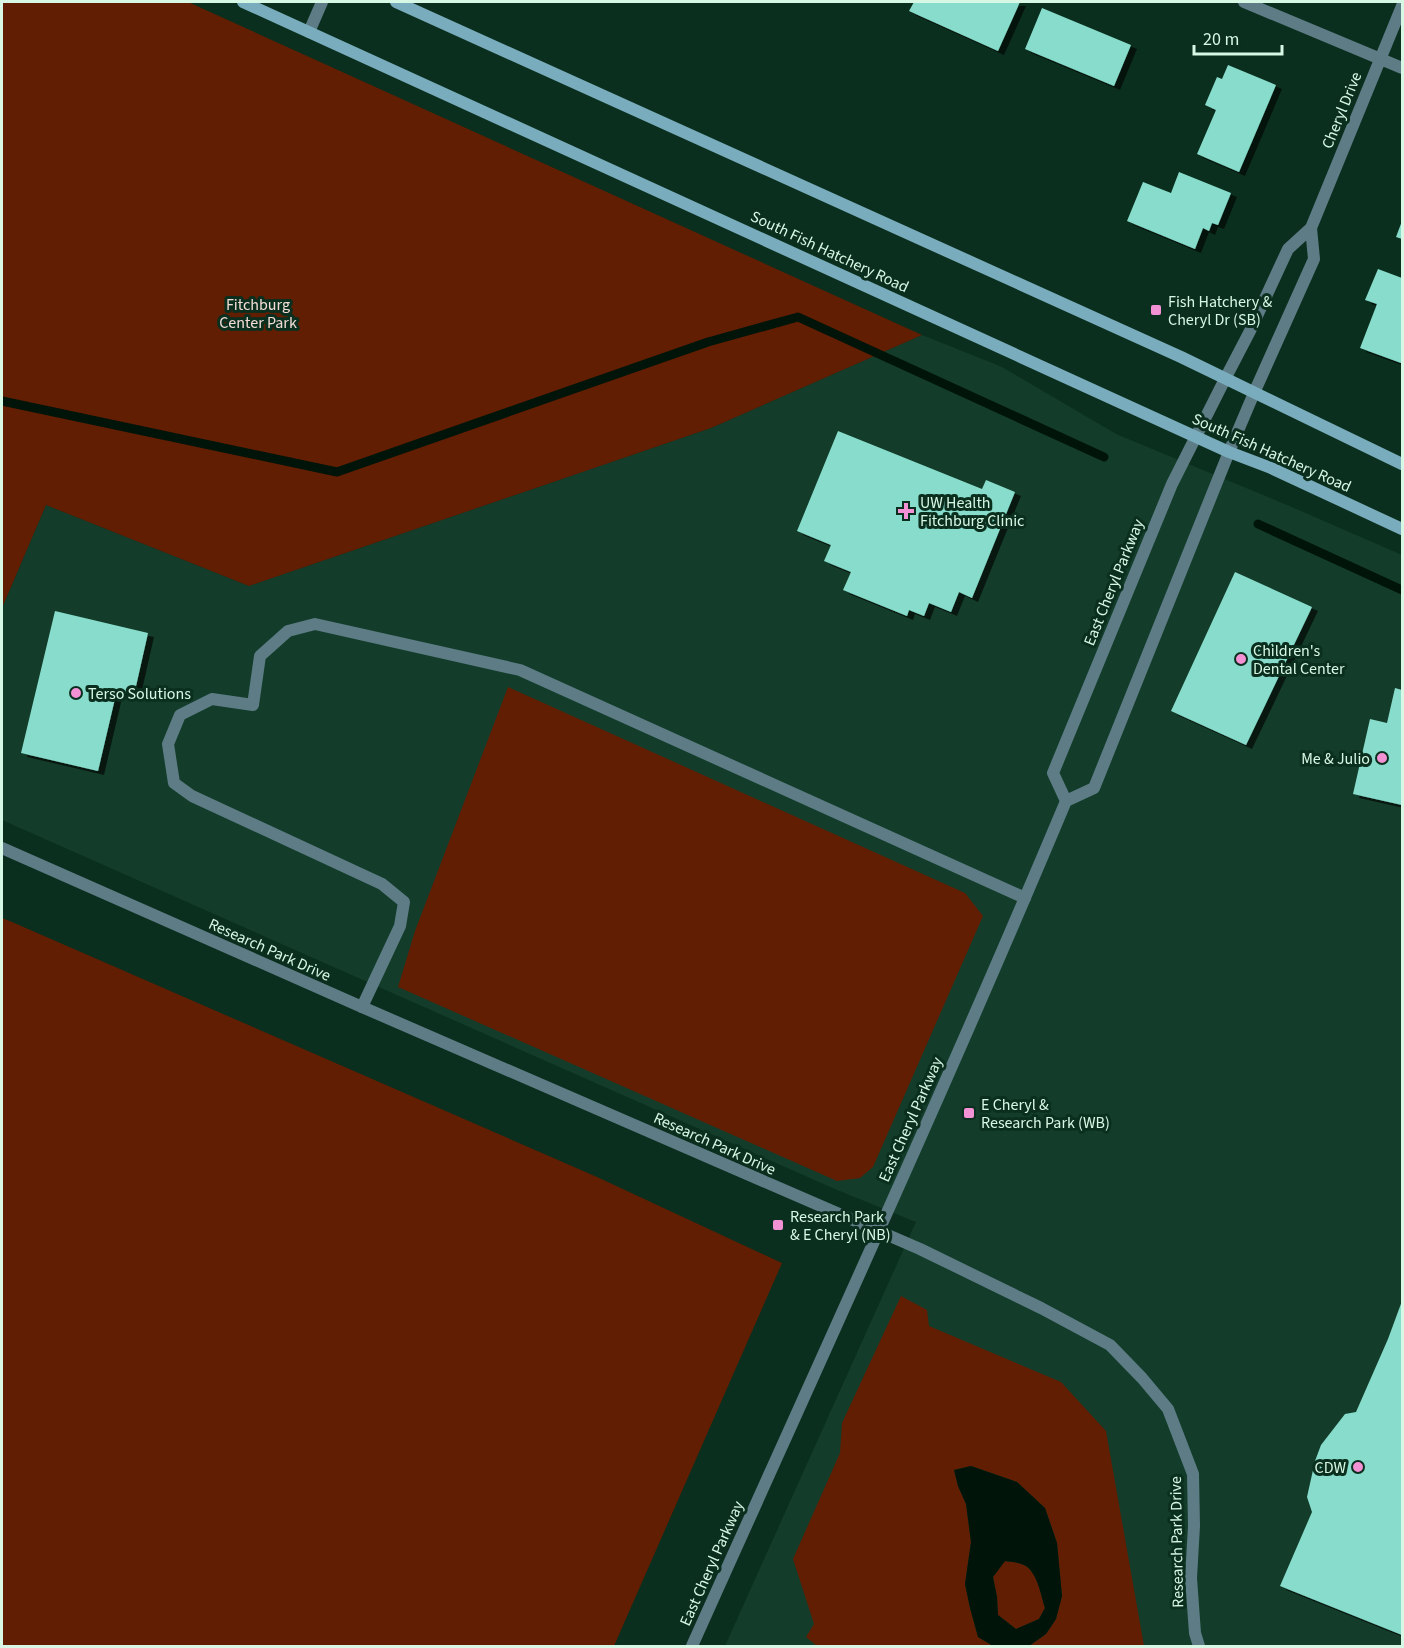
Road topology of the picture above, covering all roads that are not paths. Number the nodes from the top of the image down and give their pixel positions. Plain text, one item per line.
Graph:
1 (243, 2) edge
2 (322, 2) edge
3 (396, 2) edge
4 (1244, 2) edge
5 (1402, 6) edge
6 (309, 32) junction
7 (1380, 59) junction
8 (1402, 68) edge
9 (1311, 228) junction
10 (1225, 379) junction
11 (1254, 393) junction
12 (1196, 436) junction
13 (1229, 452) junction
14 (1402, 464) edge
15 (1402, 529) edge
16 (1066, 801) junction
17 (2, 848) edge
18 (1025, 898) junction
19 (362, 1007) junction
20 (878, 1231) junction
21 (692, 1647) edge
22 (1199, 1647) edge

1 - 6 main road, South Fish Hatchery Road
2 - 6 street
3 - 10 main road
4 - 7 street
5 - 7 street, Cheryl Drive
6 - 12 main road, South Fish Hatchery Road
7 - 8 street
7 - 9 street, Cheryl Drive
9 - 10 street, Cheryl Drive
9 - 11 street, Cheryl Drive
10 - 11 main road
10 - 12 street, East Cheryl Parkway
11 - 13 street
11 - 14 main road
12 - 13 main road, South Fish Hatchery Road
12 - 16 street, East Cheryl Parkway
13 - 15 main road, South Fish Hatchery Road
13 - 16 street
16 - 18 street, East Cheryl Parkway
17 - 19 street, Research Park Drive
18 - 19 street
18 - 20 street, East Cheryl Parkway
19 - 20 street, Research Park Drive
20 - 21 street, East Cheryl Parkway
20 - 22 street, Research Park Drive

